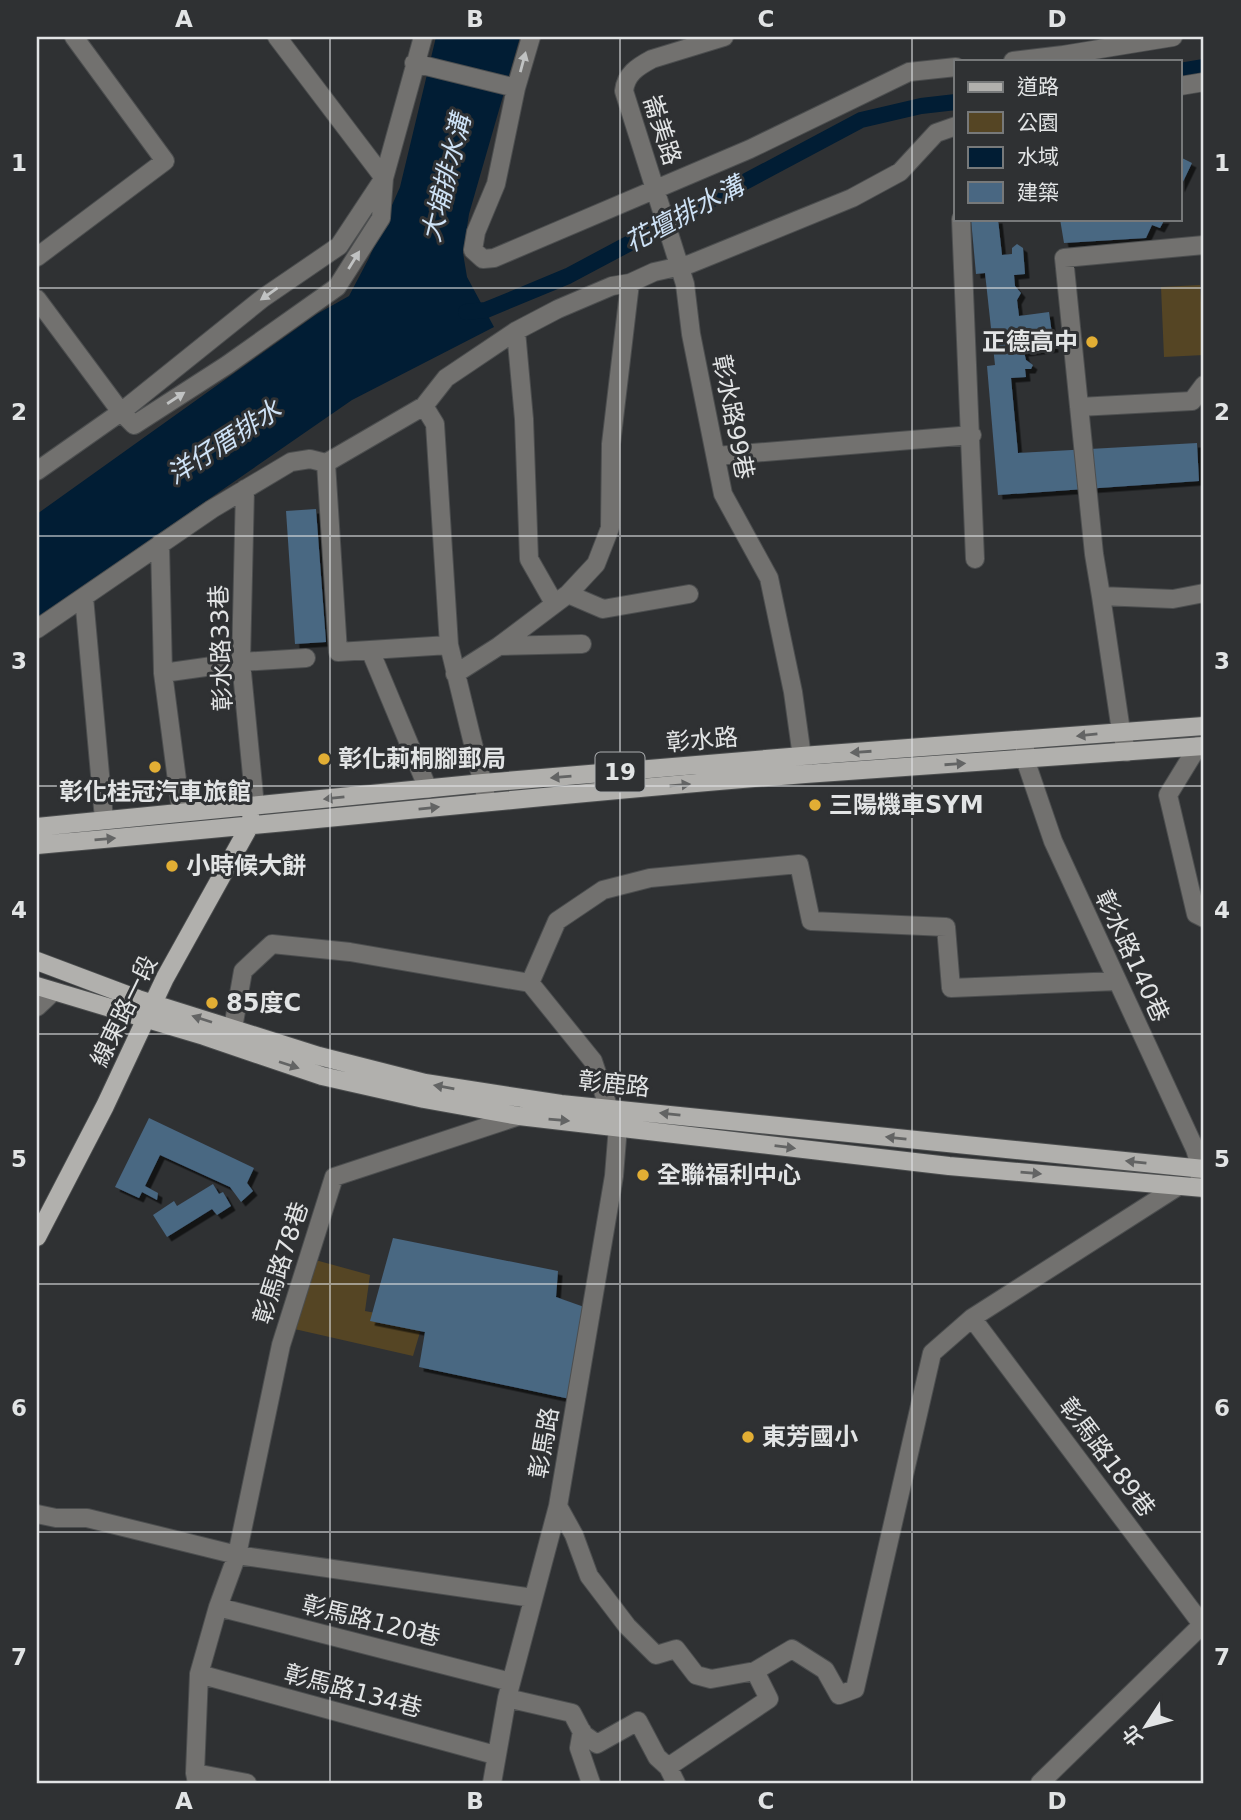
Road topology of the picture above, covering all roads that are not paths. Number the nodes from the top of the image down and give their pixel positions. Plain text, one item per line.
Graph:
1 (74, 37) edge
2 (277, 37) edge
3 (423, 37) edge
4 (531, 37) edge
5 (719, 37) edge
6 (1173, 37) edge
7 (1021, 60) edge
8 (422, 64) junction
9 (954, 67) edge
10 (1204, 82) edge
11 (1182, 86) edge
12 (512, 88) junction
13 (954, 127) edge
14 (384, 178) junction
15 (654, 188) junction
16 (961, 220) edge
17 (1204, 245) edge
18 (37, 257) edge
19 (678, 262) junction
20 (630, 283) junction
21 (37, 299) edge
22 (516, 331) junction
23 (1204, 385) edge
24 (424, 406) junction
25 (1079, 407) junction
26 (121, 412) junction
27 (972, 435) junction
28 (716, 456) junction
29 (326, 463) junction
30 (37, 471) edge
31 (245, 489) junction
32 (160, 544) junction
33 (975, 559) dead end
34 (1204, 593) edge
35 (689, 594) dead end
36 (1101, 596) junction
37 (84, 597) junction
38 (561, 599) junction
39 (37, 629) edge
40 (582, 644) dead end
41 (449, 645) junction
42 (499, 646) junction
43 (370, 650) junction
44 (306, 658) dead end
45 (242, 662) junction
46 (163, 673) junction
47 (455, 674) junction
48 (1204, 726) edge
49 (1121, 731) junction
50 (1201, 746) edge
51 (1025, 750) junction
52 (1127, 752) junction
53 (803, 765) junction
54 (483, 783) junction
55 (428, 789) junction
56 (487, 803) junction
57 (255, 806) junction
58 (181, 811) junction
59 (104, 819) junction
60 (37, 827) edge
61 (249, 827) junction
62 (37, 845) edge
63 (1204, 918) edge
64 (37, 961) edge
65 (1116, 981) junction
66 (530, 983) junction
67 (45, 989) edge
68 (37, 1006) edge
69 (151, 1011) junction
70 (233, 1028) junction
71 (609, 1108) junction
72 (519, 1116) junction
73 (618, 1126) junction
74 (856, 1133) junction
75 (964, 1145) junction
76 (853, 1156) junction
77 (963, 1167) junction
78 (1203, 1169) edge
79 (1177, 1186) junction
80 (1202, 1190) edge
81 (37, 1237) edge
82 (972, 1318) junction
83 (558, 1506) junction
84 (37, 1514) edge
85 (237, 1555) junction
86 (533, 1598) junction
87 (218, 1607) junction
88 (1204, 1625) edge
89 (755, 1671) junction
90 (199, 1674) junction
91 (509, 1690) junction
92 (582, 1731) junction
93 (495, 1755) junction
94 (672, 1775) edge
95 (196, 1778) edge
96 (247, 1783) edge
97 (492, 1783) edge
98 (591, 1783) edge
99 (1040, 1783) edge

1 - 18 street
2 - 14 street
3 - 8 street
12 -> 4 street
5 - 15 street, 崙美路
6 - 7 street
8 - 12 street
8 - 14 street
9 - 15 street
10 - 11 street
12 - 15 street
13 - 19 street
14 -> 26 street
26 -> 14 street
15 - 19 street, 崙美路
16 - 27 street
17 - 25 street
19 - 20 street
19 - 28 street, 彰水路99巷
20 - 22 street
20 - 38 street
21 - 26 street
22 - 24 street
22 - 38 street
23 - 25 street
24 - 29 street
24 - 41 street
25 - 36 street
26 - 30 street
27 - 28 street
27 - 33 street
28 - 53 street, 彰水路99巷
29 - 31 street
29 - 43 street
31 - 32 street
31 - 45 street, 彰水路33巷
32 - 37 street
32 - 46 street
34 - 36 street
35 - 38 street
36 - 49 street
37 - 39 street
37 - 59 street
38 - 42 street
40 - 42 street
41 - 43 street
41 - 47 street
42 - 47 street
43 - 55 street
44 - 45 street
45 - 46 street
45 - 57 street, 彰水路33巷
46 - 58 street
47 - 54 street
48 - 49 main road, 彰水路 / 19
49 -> 51 main road, 彰水路 / 19
49 - 52 street
50 - 52 main road, 彰水路 / 19
50 - 63 street
51 - 52 main road, 彰水路 / 19
51 - 53 main road, 彰水路 / 19
51 - 65 street, 彰水路140巷
53 -> 54 main road, 彰水路 / 19
56 -> 53 main road, 彰水路 / 19
54 - 55 main road, 彰水路 / 19
54 - 56 street
55 -> 57 main road, 彰水路 / 19
61 -> 56 main road, 彰水路 / 19
57 - 58 main road, 彰水路 / 19
57 - 61 main road, 線東路一段
58 - 59 main road, 彰水路 / 19
59 - 60 main road, 彰水路 / 19
62 -> 61 main road, 彰水路 / 19
61 - 69 main road, 線東路一段
64 - 69 main road, 彰鹿路
65 - 66 street
65 - 78 street, 彰水路140巷
66 - 70 street
66 - 71 street
67 - 68 street
67 - 69 main road, 彰鹿路
70 -> 69 main road, 彰鹿路
69 -> 72 main road, 彰鹿路
69 - 81 main road, 線東路一段
71 -> 70 main road, 彰鹿路
71 - 73 street
74 -> 71 main road, 彰鹿路
72 -> 73 main road, 彰鹿路
72 - 85 street, 彰馬路78巷
73 -> 76 main road, 彰鹿路
73 - 83 street, 彰馬路
75 -> 74 main road, 彰鹿路
74 - 76 main road
75 - 77 main road
78 -> 75 main road, 彰鹿路
76 - 77 main road, 彰鹿路
77 -> 79 main road, 彰鹿路
78 - 80 street, 彰水路140巷
79 - 80 main road, 彰鹿路
79 - 82 street
82 - 88 street, 彰馬路189巷
82 - 89 street
83 - 86 street, 彰馬路
83 - 89 street
84 - 85 street
85 - 86 street
85 - 87 street
86 - 91 street, 彰馬路
87 - 90 street
87 - 91 street, 彰馬路120巷
88 - 99 street, 彰馬路189巷
89 - 94 street
90 - 93 street, 彰馬路134巷
90 - 95 street
91 - 92 street, 彰馬路120巷
91 - 93 street, 彰馬路
92 - 94 street
92 - 98 street
93 - 97 street, 彰馬路
95 - 96 street

